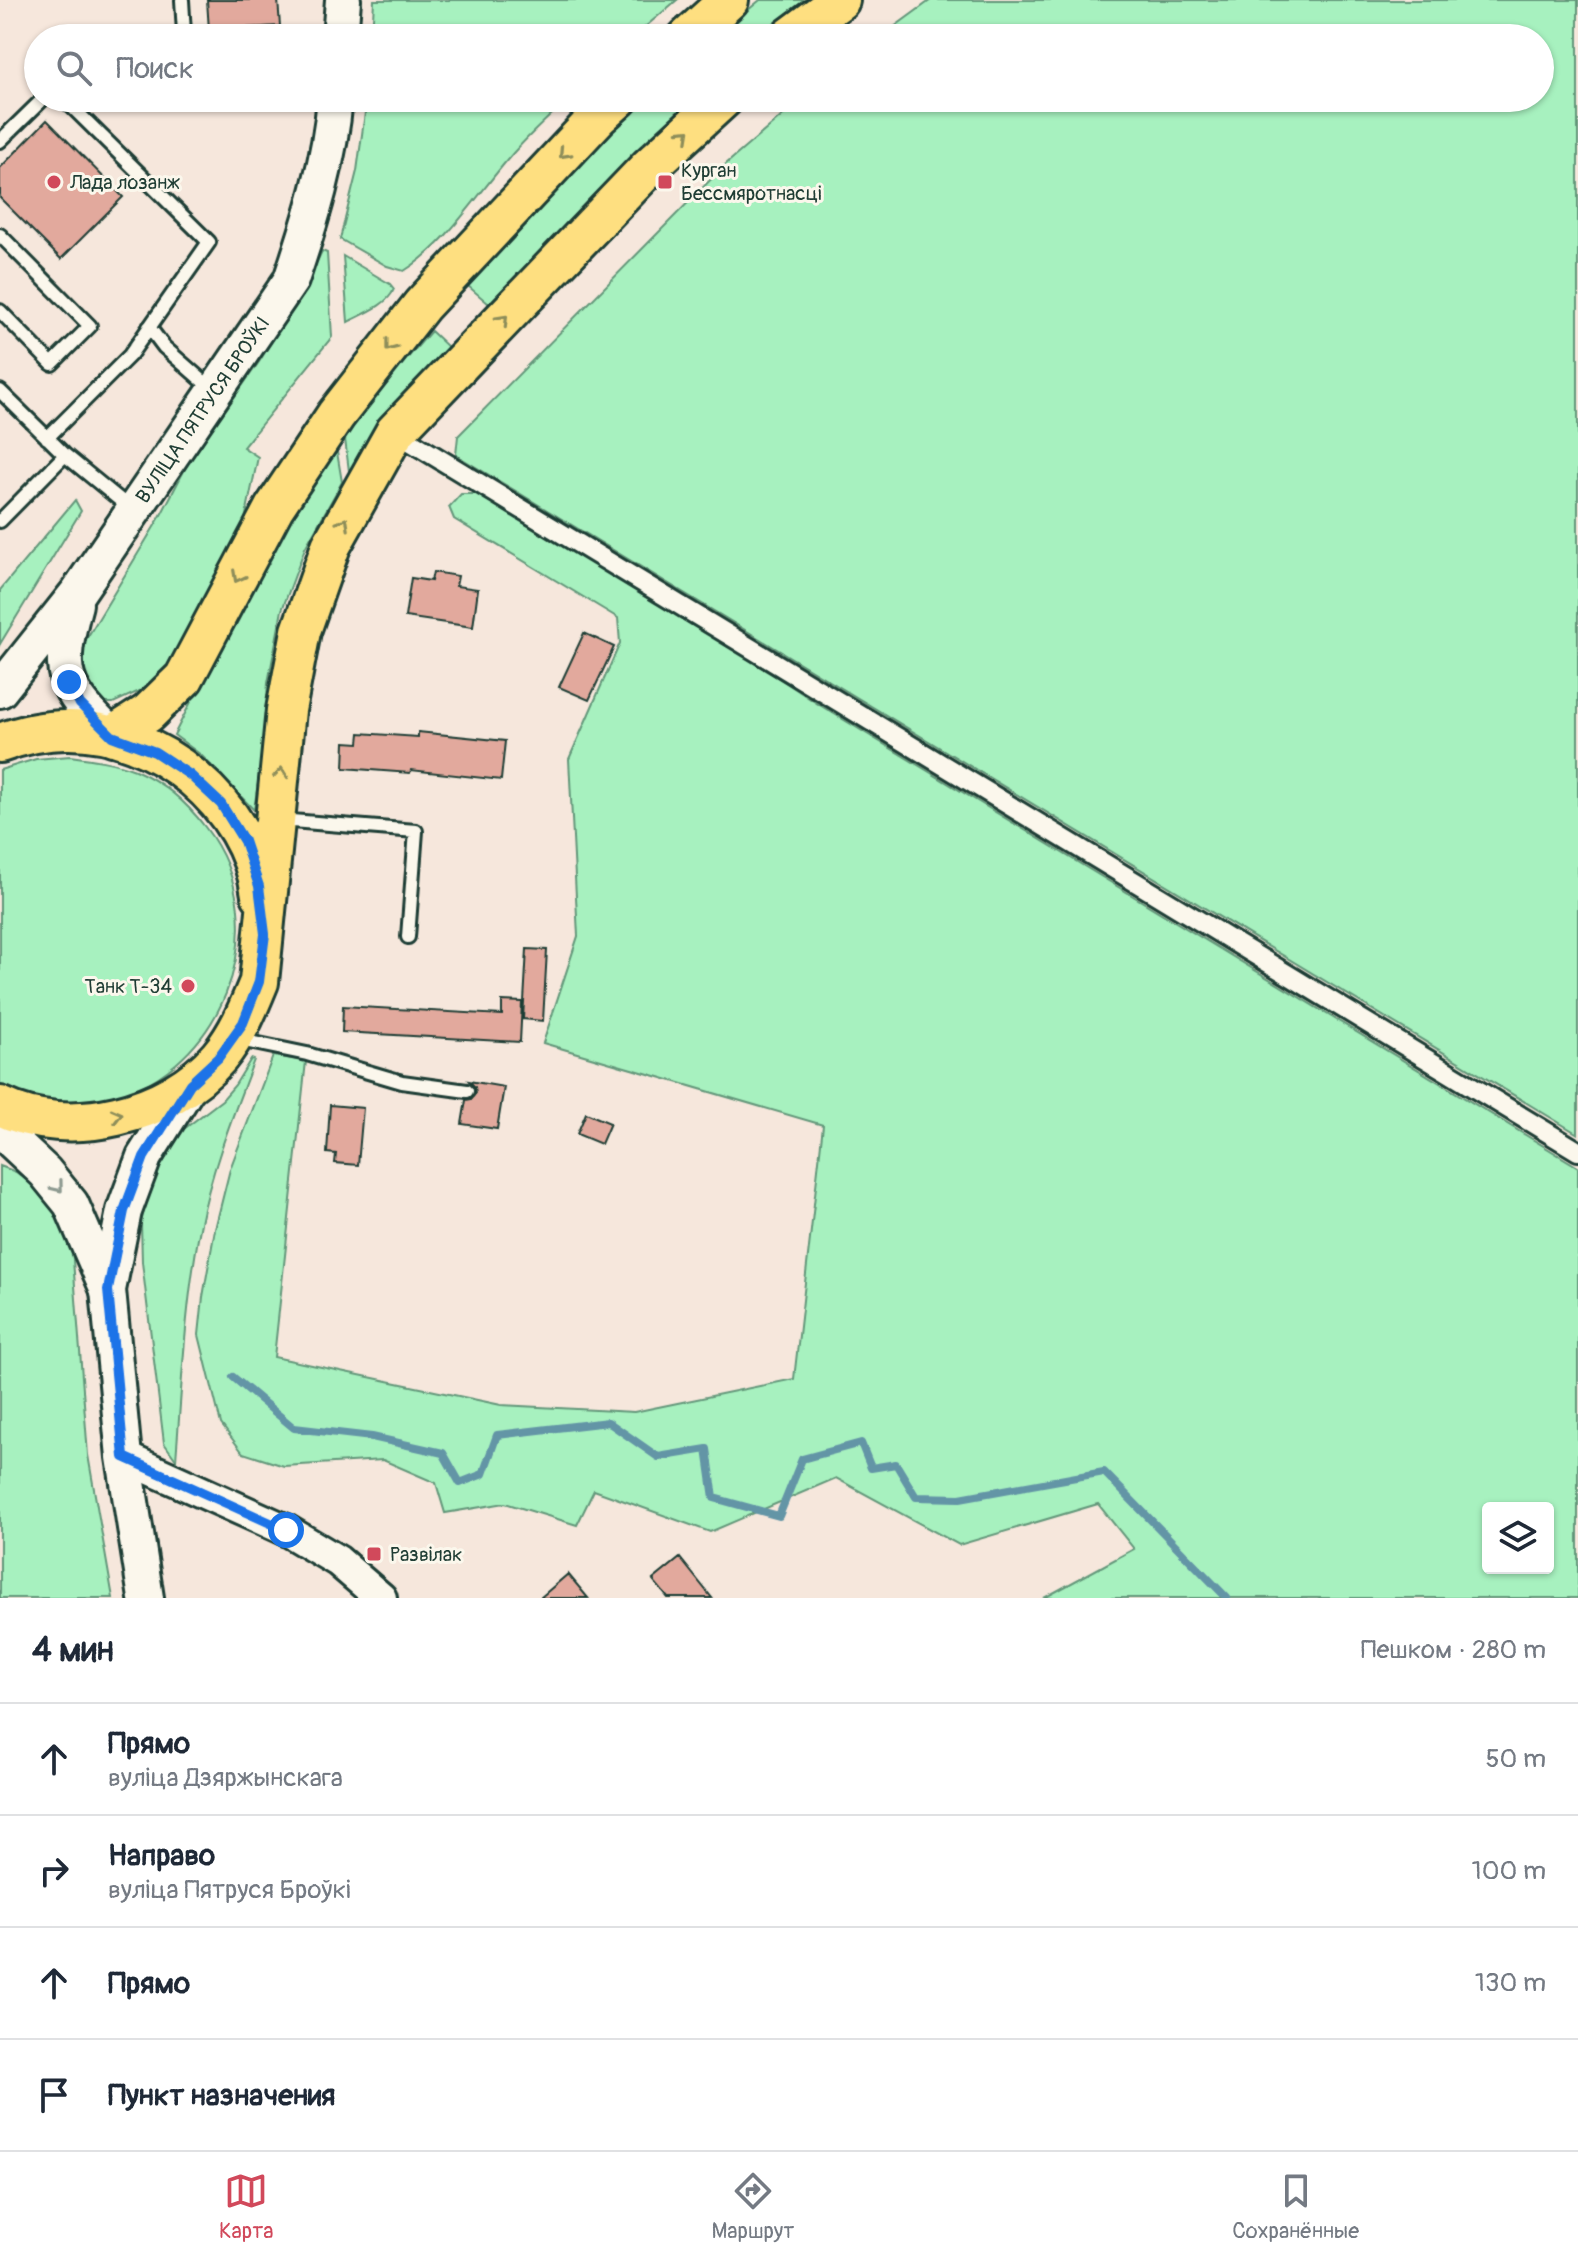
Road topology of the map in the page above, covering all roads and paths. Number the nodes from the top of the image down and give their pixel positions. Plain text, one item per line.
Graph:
1 (182, 0) edge
2 (343, 0) edge
3 (729, 0) edge
4 (840, 0) edge
5 (183, 24) edge
6 (341, 24) edge
7 (702, 24) edge
8 (808, 24) edge
9 (30, 112) edge
10 (77, 112) edge
11 (334, 112) edge
12 (604, 112) edge
13 (709, 112) edge
14 (0, 141) edge
15 (0, 235) edge
16 (0, 311) edge
17 (149, 327) junction
18 (0, 391) edge
19 (215, 393) junction
20 (395, 432) junction
21 (47, 438) junction
22 (65, 455) junction
23 (132, 510) junction
24 (0, 521) edge
25 (78, 592) junction
26 (0, 690) edge
27 (10, 735) edge
28 (112, 736) junction
29 (276, 820) junction
30 (265, 934) junction
31 (408, 937) dead end
32 (232, 1038) junction
33 (190, 1084) junction
34 (467, 1091) dead end
35 (1, 1126) edge
36 (1578, 1151) edge
37 (108, 1290) junction
38 (124, 1457) junction
39 (146, 1598) edge
40 (381, 1598) edge

1 - 5 lane
2 - 6 main road
3 - 7 main road
4 - 8 main road
9 - 14 lane
10 - 17 lane
11 - 19 main road, ВУЛІЦА ПЯТРУСЯ БРОЎКІ
12 -> 28 main road
20 -> 13 main road
15 - 16 lane
17 - 19 lane
17 - 21 lane
18 - 21 lane
19 - 23 main road, ВУЛІЦА ПЯТРУСЯ БРОЎКІ
29 -> 20 main road
20 - 36 street
21 - 22 lane
22 - 23 lane
22 - 24 lane
23 - 25 main road, ВУЛІЦА ПЯТРУСЯ БРОЎКІ
25 - 26 main road, ВУЛІЦА ПЯТРУСЯ БРОЎКІ
25 - 28 main road
27 - 28 main road
28 - 30 main road
29 - 30 main road
29 - 31 lane
30 - 32 main road
32 - 33 main road
32 - 34 lane
35 -> 33 main road
33 - 37 main road
35 -> 37 main road
37 - 38 main road
38 - 39 main road
38 - 40 street

